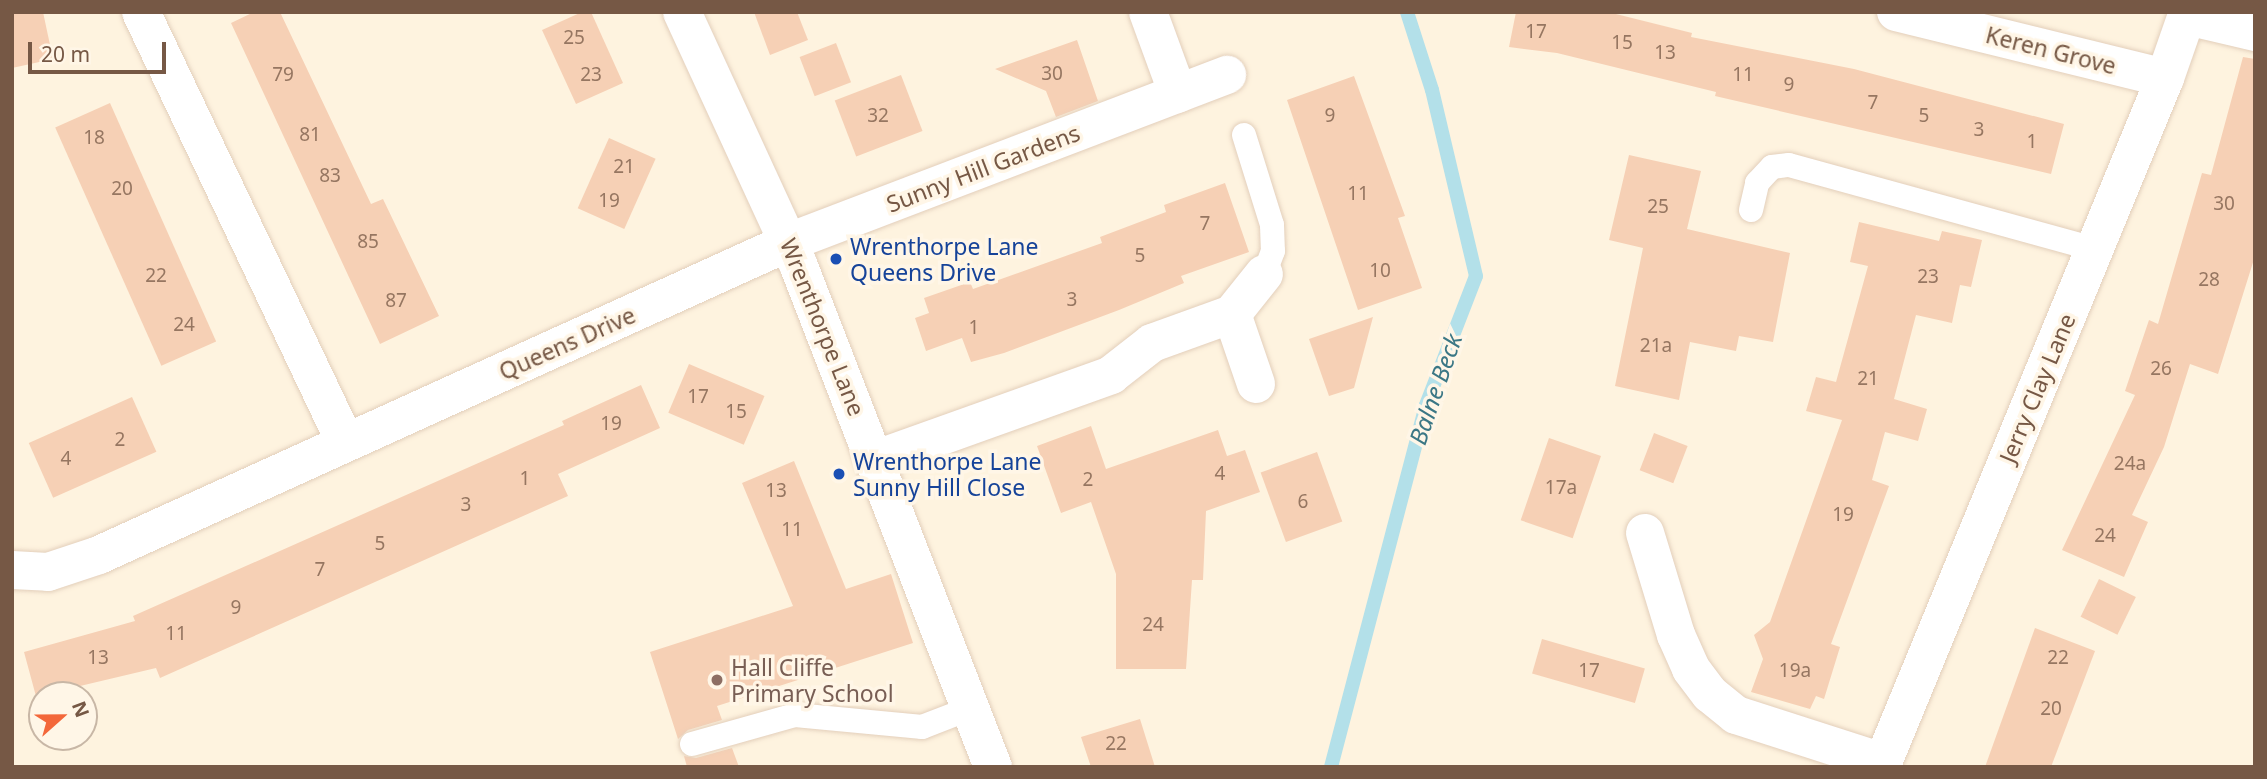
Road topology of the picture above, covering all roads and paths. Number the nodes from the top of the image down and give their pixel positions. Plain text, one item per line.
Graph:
1 (141, 12) edge
2 (682, 12) edge
3 (1148, 12) edge
4 (1896, 12) edge
5 (2188, 14) edge
6 (2255, 32) edge
7 (1227, 75) dead end
8 (2165, 79) junction
9 (1178, 94) junction
10 (1244, 135) dead end
11 (1751, 210) dead end
12 (789, 243) junction
13 (2095, 249) junction
14 (1264, 274) joint
15 (1232, 314) junction
16 (1256, 384) dead end
17 (346, 443) junction
18 (877, 459) junction
19 (1645, 533) dead end
20 (12, 570) edge
21 (971, 708) junction
22 (692, 744) dead end
23 (1882, 764) edge
24 (993, 767) edge

1 - 17 street
2 - 12 street, Wrenthorpe Lane
3 - 9 street
4 - 8 street, Keren Grove
5 - 6 street
5 - 8 street, Jerry Clay Lane
7 - 9 street, Sunny Hill Gardens
8 - 13 street, Jerry Clay Lane
9 - 12 street, Sunny Hill Gardens
10 - 14 lane
11 - 13 lane
12 - 17 street, Queens Drive
12 - 18 street, Wrenthorpe Lane
13 - 23 street, Jerry Clay Lane
14 - 15 street
15 - 16 street
15 - 18 street
17 - 20 street, Queens Drive
18 - 21 street, Wrenthorpe Lane
19 - 23 street, Jerry Clay Lane
21 - 22 lane
21 - 24 street, Wrenthorpe Lane

